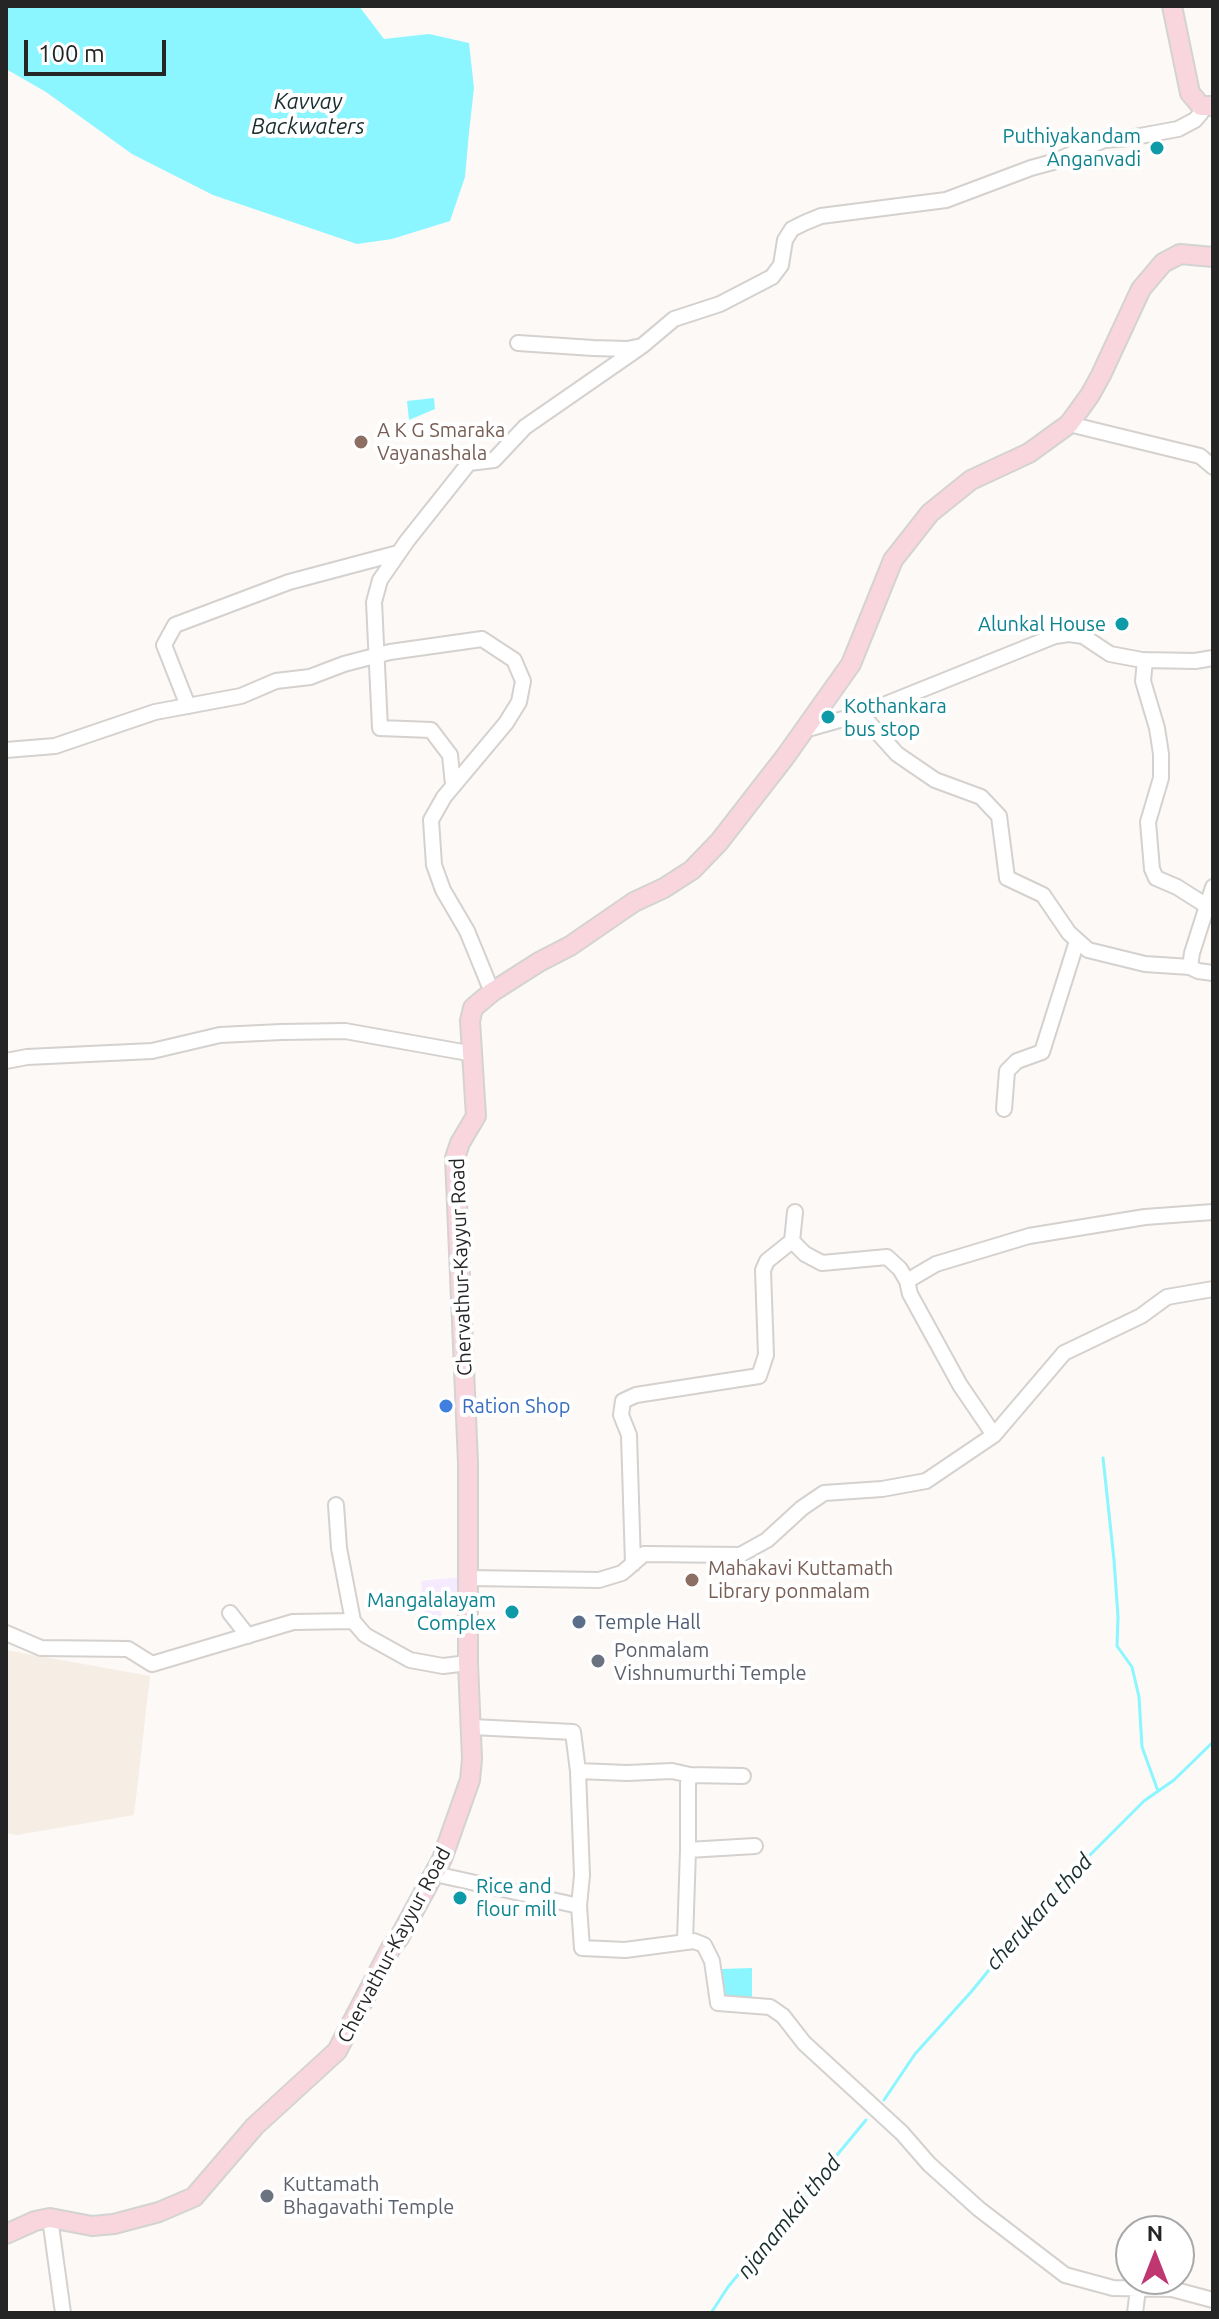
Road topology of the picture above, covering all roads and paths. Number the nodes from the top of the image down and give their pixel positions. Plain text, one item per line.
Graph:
1 (1172, 6) edge
2 (1207, 106) edge
3 (1213, 257) edge
4 (518, 343) dead end
5 (642, 346) junction
6 (1069, 424) junction
7 (1213, 467) edge
8 (398, 553) junction
9 (377, 655) junction
10 (1213, 658) edge
11 (1145, 660) junction
12 (188, 706) junction
13 (861, 714) junction
14 (804, 730) junction
15 (6, 750) edge
16 (453, 785) junction
17 (1213, 887) edge
18 (1207, 906) junction
19 (1077, 941) junction
20 (1190, 967) junction
21 (1213, 973) edge
22 (492, 992) junction
23 (474, 1054) junction
24 (6, 1061) edge
25 (1004, 1109) dead end
26 (795, 1212) dead end
27 (1213, 1212) edge
28 (792, 1241) junction
29 (907, 1281) junction
30 (1213, 1289) edge
31 (994, 1435) junction
32 (336, 1505) dead end
33 (633, 1564) junction
34 (469, 1578) junction
35 (230, 1613) dead end
36 (353, 1621) junction
37 (6, 1633) edge
38 (248, 1636) junction
39 (468, 1663) junction
40 (472, 1727) junction
41 (578, 1771) junction
42 (690, 1775) junction
43 (743, 1776) dead end
44 (755, 1846) dead end
45 (688, 1850) junction
46 (435, 1874) junction
47 (579, 1906) junction
48 (685, 1941) junction
49 (50, 2218) junction
50 (6, 2234) edge
51 (1115, 2288) edge
52 (63, 2313) edge

1 - 2 main road
2 - 5 street
3 - 6 main road, Chervathur-Kayyur Road
4 - 5 street
5 - 8 street
6 - 7 street
6 - 14 main road, Chervathur-Kayyur Road
8 - 9 street
8 - 12 street
9 - 12 street
9 - 16 street
9 - 16 street
10 - 11 street
11 - 13 street
11 - 18 street
12 - 15 street
13 - 14 street
13 - 19 street
14 - 22 main road, Chervathur-Kayyur Road
16 - 22 street
17 - 18 street
18 - 20 street
19 - 20 street
19 - 25 street
20 - 21 street
22 - 23 main road, Chervathur-Kayyur Road
23 - 24 street
23 - 34 main road, Chervathur-Kayyur Road
26 - 28 street
27 - 29 street
28 - 29 street
28 - 33 street
29 - 31 street
30 - 31 street
31 - 33 street
32 - 36 street
33 - 34 street
34 - 39 main road, Chervathur-Kayyur Road
35 - 38 street
36 - 38 street
36 - 39 street
37 - 38 street
39 - 40 main road, Chervathur-Kayyur Road
40 - 41 street
40 - 46 main road, Chervathur-Kayyur Road
41 - 42 street
41 - 47 street
42 - 43 street
42 - 45 street
44 - 45 street
45 - 48 street
46 - 47 street
46 - 49 main road, Chervathur-Kayyur Road
47 - 48 street
48 - 51 street
49 - 50 main road
49 - 52 street

